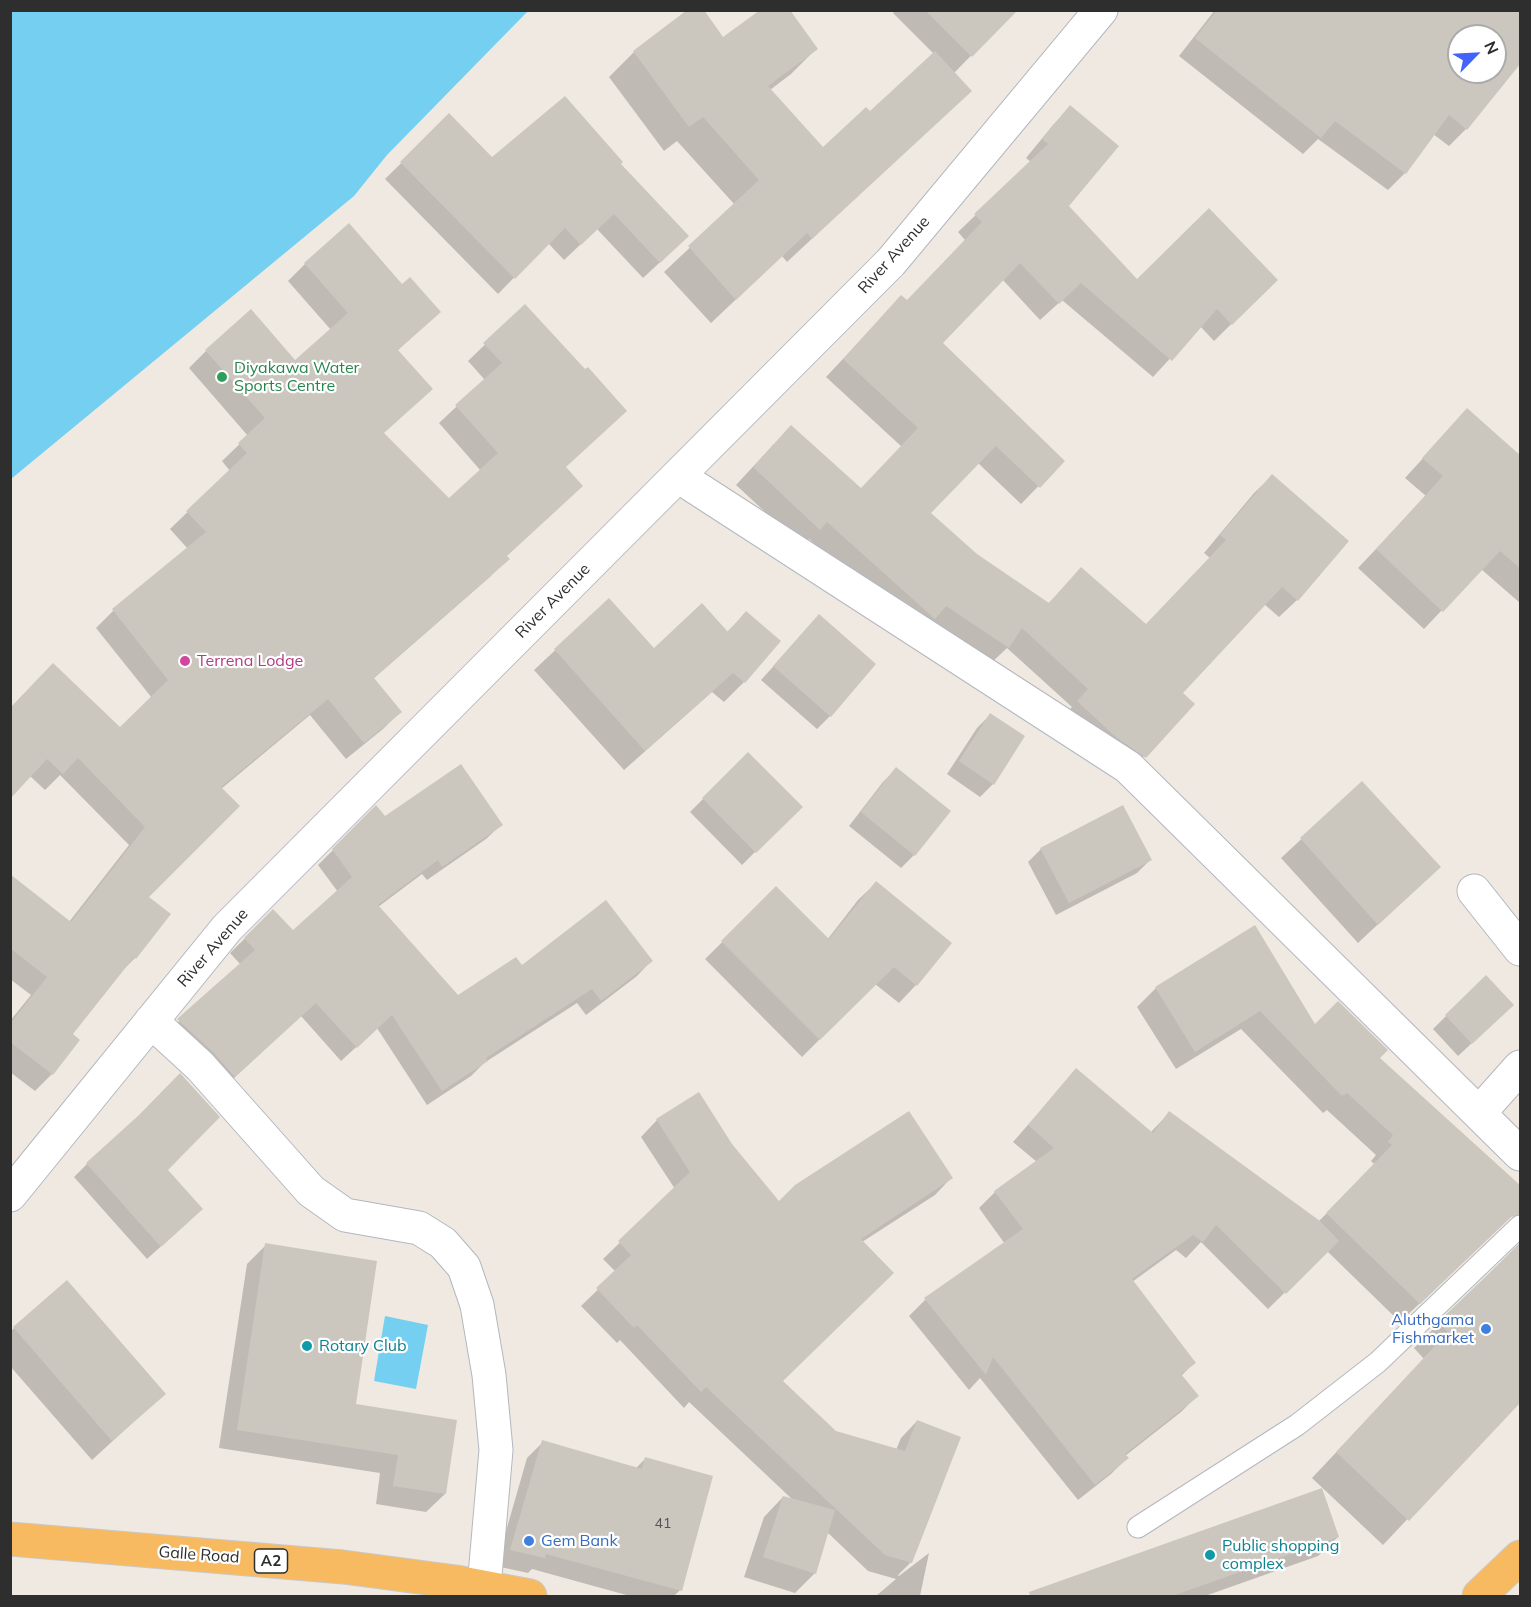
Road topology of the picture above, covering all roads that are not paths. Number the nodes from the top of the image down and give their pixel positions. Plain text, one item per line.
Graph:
1 (1101, 10) edge
2 (678, 476) junction
3 (1474, 891) dead end
4 (1521, 949) edge
5 (152, 1021) junction
6 (1521, 1067) edge
7 (1479, 1113) junction
8 (1521, 1154) edge
9 (10, 1195) edge
10 (1521, 1226) edge
11 (1138, 1527) dead end
12 (10, 1539) edge
13 (1521, 1557) edge
14 (1521, 1578) edge
15 (484, 1587) junction
16 (530, 1596) edge
17 (1479, 1596) edge
18 (1508, 1596) edge

1 - 2 street, River Avenue
2 - 5 street, River Avenue
2 - 7 street
3 - 4 street
5 - 9 street, River Avenue
5 - 15 street
6 - 7 street
7 - 8 street
10 - 11 lane
12 - 15 highway, Galle Road / A2
13 - 17 highway
14 - 18 highway
15 - 16 highway, Galle Road / A2

